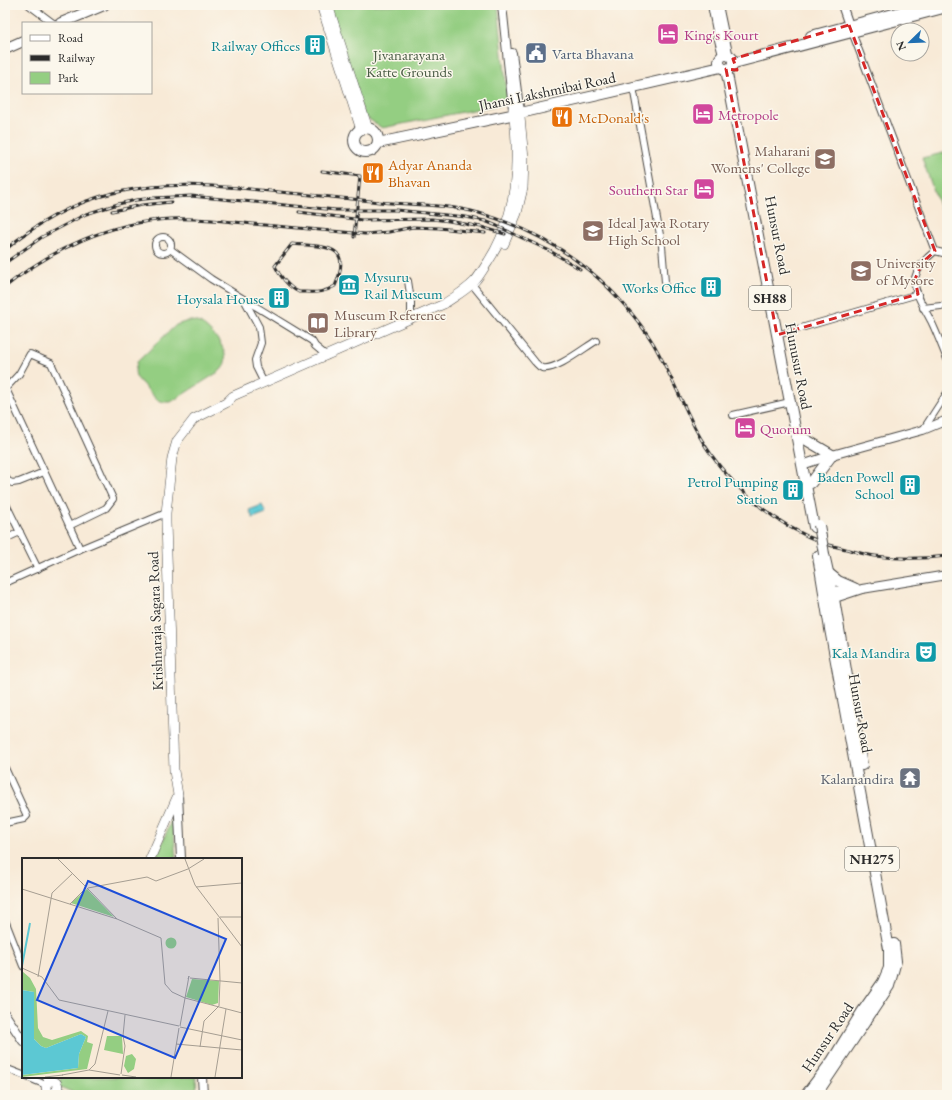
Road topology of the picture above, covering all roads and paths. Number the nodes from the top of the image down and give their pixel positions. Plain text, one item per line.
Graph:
1 (29, 5) edge
2 (104, 5) edge
3 (321, 5) edge
4 (328, 5) edge
5 (502, 5) edge
6 (506, 5) edge
7 (712, 5) edge
8 (718, 5) edge
9 (842, 5) edge
10 (926, 5) edge
11 (947, 7) edge
12 (52, 22) edge
13 (63, 22) edge
14 (850, 29) junction
15 (22, 40) edge
16 (5, 49) edge
17 (727, 62) junction
18 (633, 87) junction
19 (516, 111) junction
20 (364, 129) junction
21 (378, 141) junction
22 (170, 249) dead end
23 (935, 250) junction
24 (947, 254) edge
25 (408, 280) dead end
26 (666, 282) dead end
27 (475, 288) junction
28 (918, 294) junction
29 (244, 300) junction
30 (941, 306) dead end
31 (923, 308) junction
32 (411, 319) junction
33 (780, 335) junction
34 (596, 341) dead end
35 (315, 346) junction
36 (328, 358) junction
37 (947, 359) edge
38 (317, 362) junction
39 (264, 383) junction
40 (6, 389) edge
41 (947, 393) edge
42 (226, 402) junction
43 (790, 402) junction
44 (733, 415) dead end
45 (947, 420) edge
46 (923, 430) junction
47 (803, 438) junction
48 (832, 455) junction
49 (805, 464) junction
50 (44, 472) junction
51 (5, 477) edge
52 (811, 483) junction
53 (5, 502) edge
54 (166, 513) junction
55 (69, 526) junction
56 (816, 526) junction
57 (20, 532) junction
58 (5, 539) edge
59 (80, 549) junction
60 (821, 555) junction
61 (38, 569) junction
62 (827, 572) junction
63 (947, 575) edge
64 (5, 583) edge
65 (858, 589) junction
66 (829, 596) junction
67 (5, 768) edge
68 (11, 781) junction
69 (5, 784) edge
70 (178, 795) junction
71 (5, 823) edge
72 (150, 858) edge
73 (181, 858) edge
74 (5, 920) edge
75 (22, 963) edge
76 (5, 1014) edge
77 (22, 1040) edge
78 (5, 1068) edge
79 (22, 1075) edge
80 (30, 1078) edge
81 (202, 1078) edge
82 (51, 1084) edge
83 (68, 1095) edge
84 (203, 1095) edge
85 (806, 1095) edge
86 (816, 1095) edge

1 - 12 street
2 - 13 main road
3 - 20 main road
4 - 20 main road
5 - 19 street
6 - 19 street
7 - 17 street
8 - 17 street
9 - 14 street
10 - 14 main road, Jhansi Lakshmibai Road
11 - 14 main road, Jhansi Lakshmibai Road
14 - 17 main road, Jhansi Lakshmibai Road
14 - 23 street
15 - 16 main road
17 - 18 main road, Jhansi Lakshmibai Road
17 - 19 main road, Jhansi Lakshmibai Road
17 - 33 main road, Hunusur Road / SH88
18 - 19 main road, Jhansi Lakshmibai Road
18 - 26 street
19 - 21 main road, Jhansi Lakshmibai Road
19 - 27 main road, Krishnaraja Sagara Road
19 - 32 main road, Krishnaraja Sagara Road
20 - 21 main road
20 - 21 main road
22 - 29 street
23 - 24 street
23 - 28 street
25 - 32 street
27 - 34 street
27 - 36 main road, Krishnaraja Sagara Road
28 - 31 street
28 - 33 street
29 - 35 street
29 - 39 street
30 - 31 street
31 - 37 street
32 - 36 main road, Krishnaraja Sagara Road
33 - 43 main road, Hunusur Road / SH88
33 - 47 main road, Hunsur Road
35 - 36 street
35 - 38 street
36 - 38 main road, Krishnaraja Sagara Road
38 - 39 main road, Krishnaraja Sagara Road
38 - 42 main road, Krishnaraja Sagara Road
39 - 42 main road, Krishnaraja Sagara Road
40 - 50 street
40 - 55 street
41 - 46 street
42 - 54 main road, Krishnaraja Sagara Road
43 - 44 street
43 - 49 main road, Hunusur Road / SH88
45 - 46 street
46 - 48 street
47 - 48 main road
47 - 49 main road, Hunsur Road
48 - 49 street
48 - 52 main road
49 - 52 main road, Hunsur Road
49 - 56 main road, Hunusur Road / SH88
50 - 51 street
50 - 55 street
52 - 56 main road, Hunsur Road
53 - 57 street
54 - 59 street
54 - 70 main road, Krishnaraja Sagara Road
55 - 59 street
56 - 60 main road, Hunsur Road / SH88
57 - 58 street
57 - 61 street
59 - 61 street
60 - 62 main road
60 - 66 main road, Hunsur Road / SH88
61 - 64 street
62 - 65 main road
62 - 66 main road
63 - 65 street
65 - 66 street
66 - 85 main road, Hunsur Road / NH275
66 - 86 main road
67 - 68 street
68 - 69 street
68 - 71 street
70 - 72 main road
70 - 73 street
74 - 75 street
76 - 77 street
78 - 79 street
80 - 82 street
81 - 84 street
82 - 83 street

